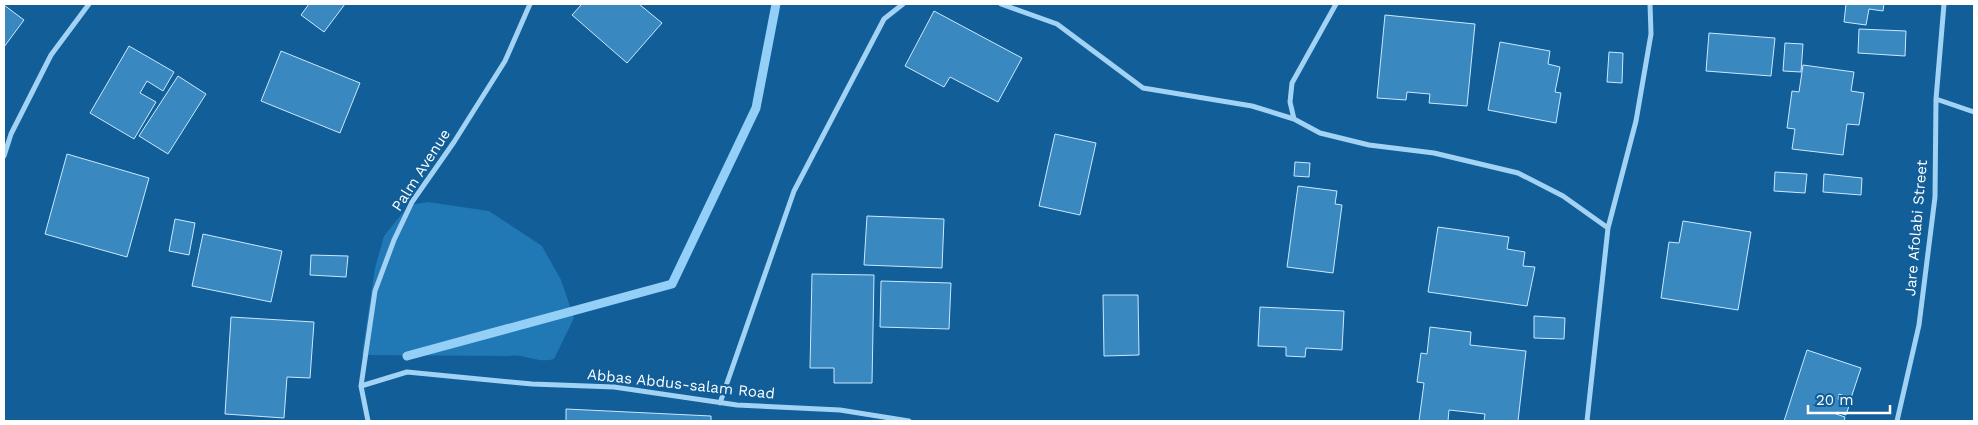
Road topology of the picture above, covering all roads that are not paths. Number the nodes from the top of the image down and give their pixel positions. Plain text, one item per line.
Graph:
1 (89, 4) edge
2 (530, 4) edge
3 (903, 4) edge
4 (1001, 4) edge
5 (1336, 4) edge
6 (1650, 4) edge
7 (1944, 4) edge
8 (1936, 99) junction
9 (1974, 112) edge
10 (1294, 120) junction
11 (4, 156) edge
12 (1608, 228) junction
13 (361, 386) junction
14 (720, 403) junction
15 (368, 421) edge
16 (909, 421) edge
17 (1587, 421) edge
18 (1897, 421) edge

1 - 11 street
2 - 13 street, Palm Avenue
3 - 14 street
4 - 10 street
5 - 10 street
6 - 12 street
7 - 8 street, Jare Afolabi Street
8 - 9 street
8 - 18 street, Jare Afolabi Street
10 - 12 street
12 - 17 street
13 - 14 street, Abbas Abdus-salam Road
13 - 15 street, Palm Avenue
14 - 16 street, Abbas Abdus-salam Road

